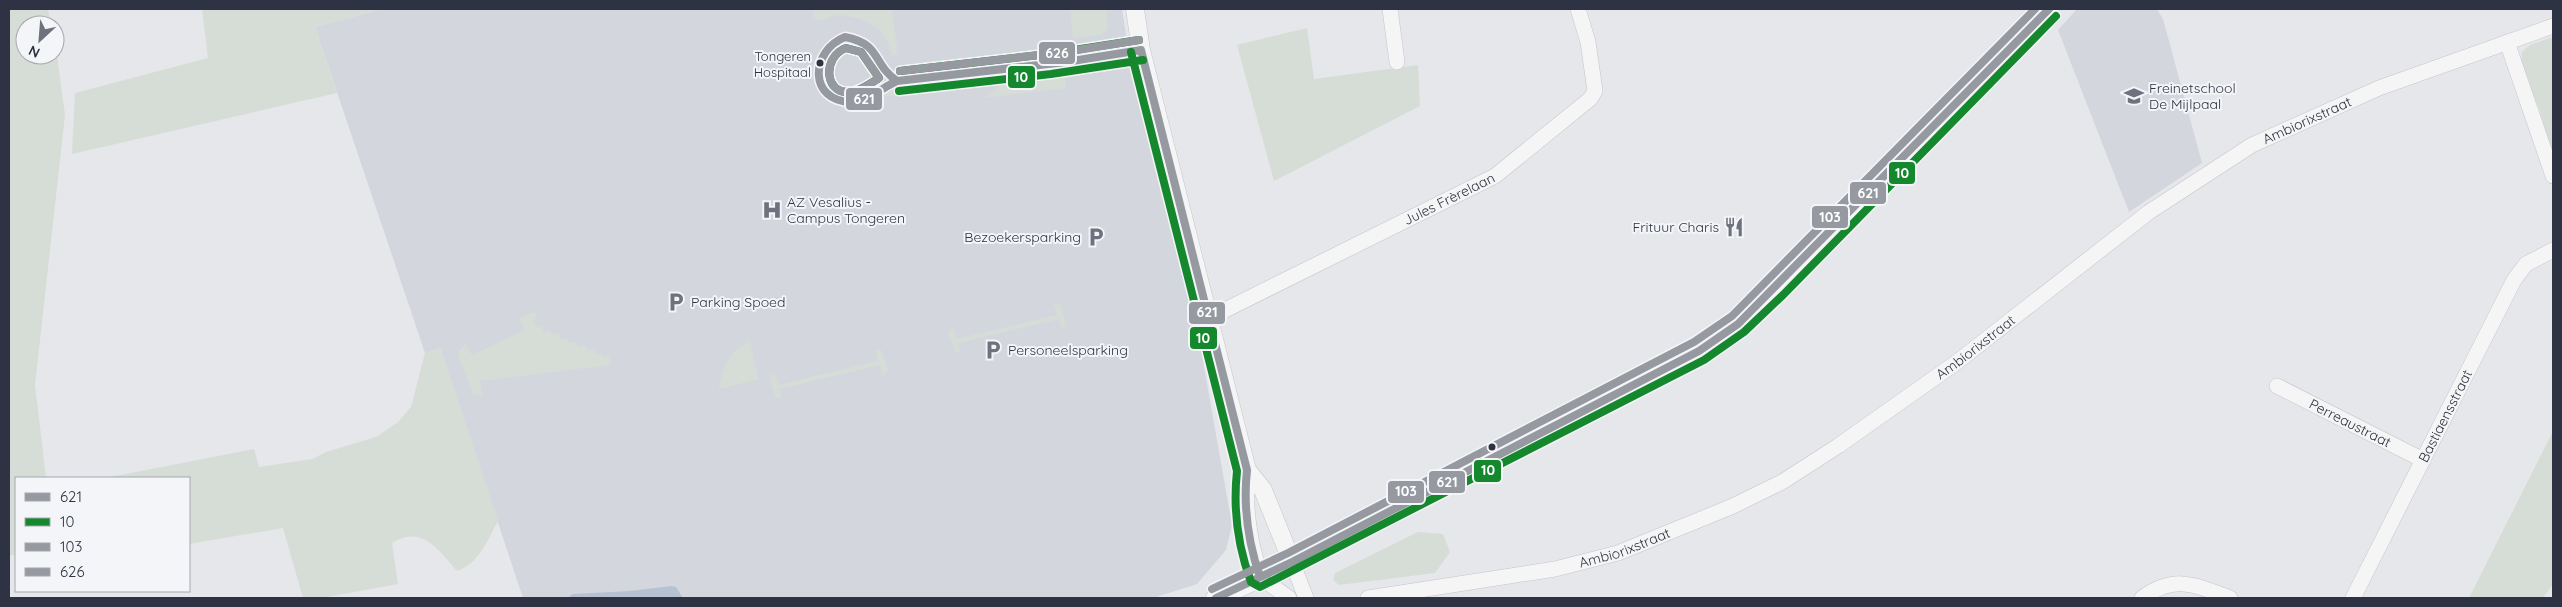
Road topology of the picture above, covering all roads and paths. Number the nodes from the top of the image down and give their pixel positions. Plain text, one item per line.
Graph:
1 (1135, 9) edge
2 (1390, 9) edge
3 (1578, 9) edge
4 (2049, 9) edge
5 (2553, 26) edge
6 (2507, 42) junction
7 (1397, 62) dead end
8 (2553, 176) edge
9 (2553, 250) edge
10 (1209, 318) junction
11 (2277, 386) dead end
12 (2424, 460) junction
13 (1247, 470) junction
14 (1292, 562) junction
15 (1260, 577) junction
16 (1216, 598) edge
17 (1289, 598) edge
18 (1306, 598) edge
19 (1374, 598) edge
20 (2142, 598) edge
21 (2230, 598) edge
22 (2353, 598) edge

1 - 10 street
2 - 7 street
3 - 10 street, Jules Frèrelaan
4 - 14 main road
5 - 6 street, Ambiorixstraat
6 - 8 street
6 - 19 street, Ambiorixstraat
9 - 12 street, Bastiaensstraat
10 - 13 street
11 - 12 street, Perreaustraat
12 - 22 street, Bastiaensstraat
13 - 14 street
13 - 15 street
14 - 15 main road
14 - 18 street
15 - 16 main road
15 - 17 street
20 - 21 street

